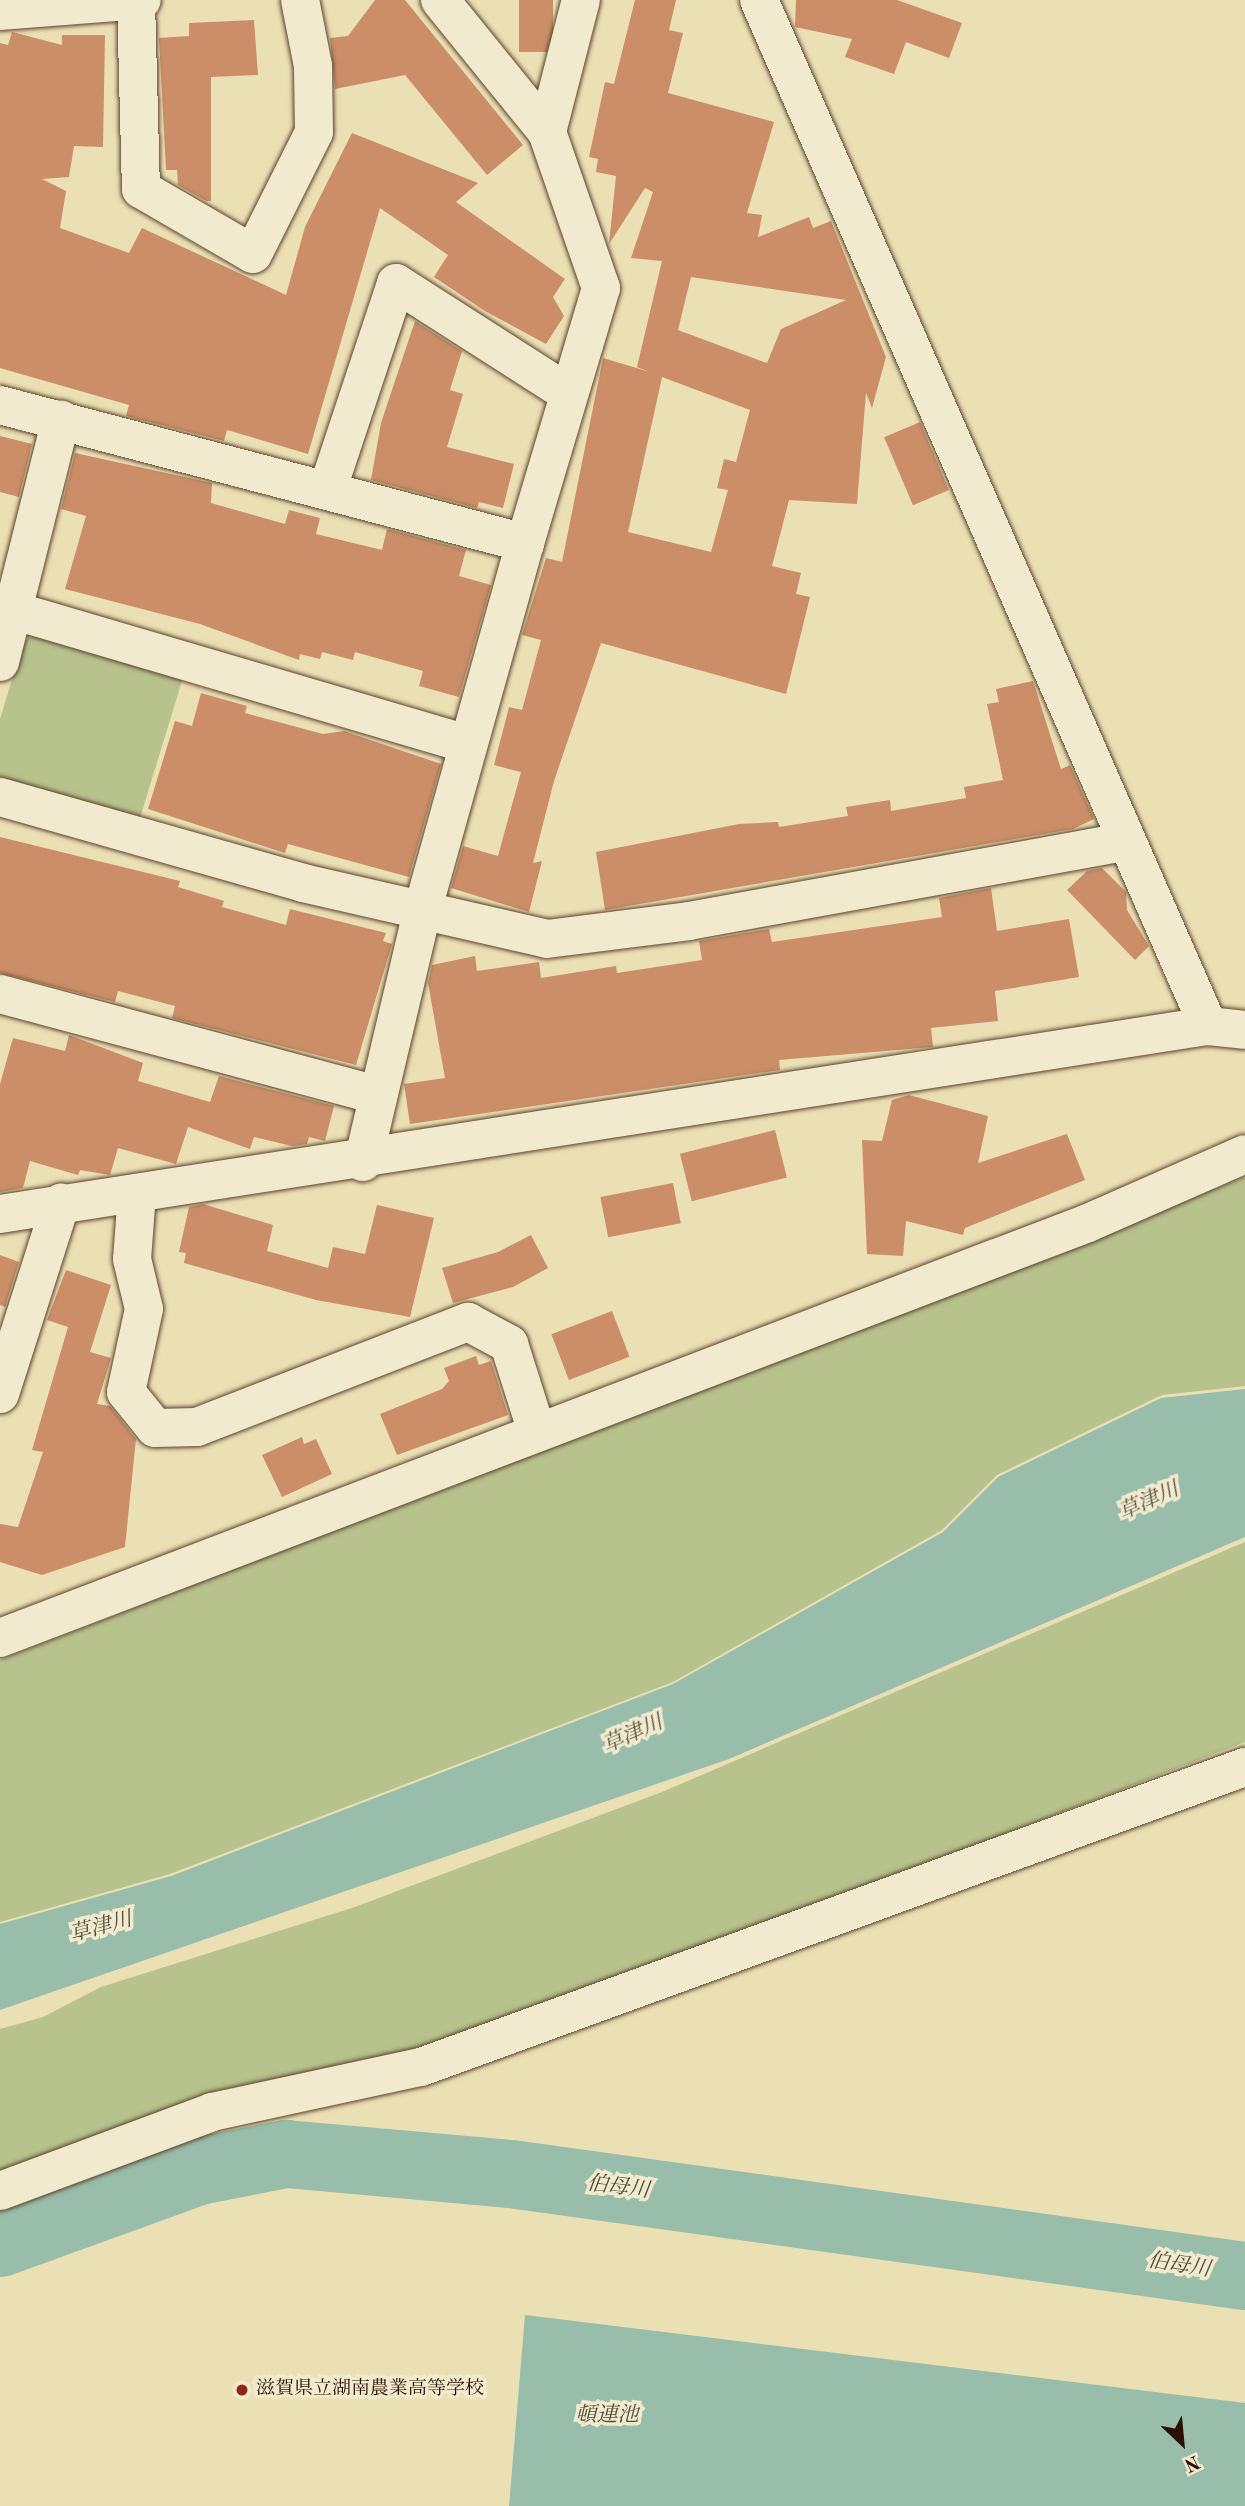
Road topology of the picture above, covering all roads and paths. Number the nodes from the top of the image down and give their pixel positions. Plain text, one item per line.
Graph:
1 (142, 0) edge
2 (300, 0) edge
3 (440, 0) edge
4 (581, 0) edge
5 (759, 0) edge
6 (136, 1) edge
7 (0, 11) edge
8 (547, 132) junction
9 (568, 393) junction
10 (0, 405) edge
11 (61, 420) junction
12 (328, 488) junction
13 (525, 543) junction
14 (15, 611) junction
15 (0, 662) edge
16 (467, 744) junction
17 (0, 797) edge
18 (1123, 842) junction
19 (422, 912) junction
20 (0, 993) edge
21 (1208, 1026) junction
22 (1245, 1030) edge
23 (376, 1096) junction
24 (1245, 1154) edge
25 (363, 1162) junction
26 (137, 1193) junction
27 (61, 1203) junction
28 (0, 1214) edge
29 (0, 1394) edge
30 (536, 1429) junction
31 (0, 1638) edge
32 (1245, 1768) edge
33 (1245, 1791) edge
34 (430, 2074) junction
35 (0, 2191) edge
36 (0, 2214) edge

1 - 6 street
2 - 6 street
3 - 8 street
4 - 8 street
5 - 18 street
6 - 7 street
8 - 9 street
9 - 12 street
9 - 13 street
10 - 11 street
11 - 12 street
11 - 14 street
12 - 13 street
13 - 16 street
14 - 15 street
14 - 16 street
16 - 19 street
17 - 19 street
18 - 19 street
18 - 21 street
19 - 23 street
20 - 23 street
21 - 22 street
21 - 25 street
23 - 25 street
24 - 30 street
25 - 26 street
26 - 27 street
26 - 30 street
27 - 28 street
27 - 29 street
30 - 31 street
32 - 34 street
33 - 34 street
34 - 35 street
34 - 36 street

